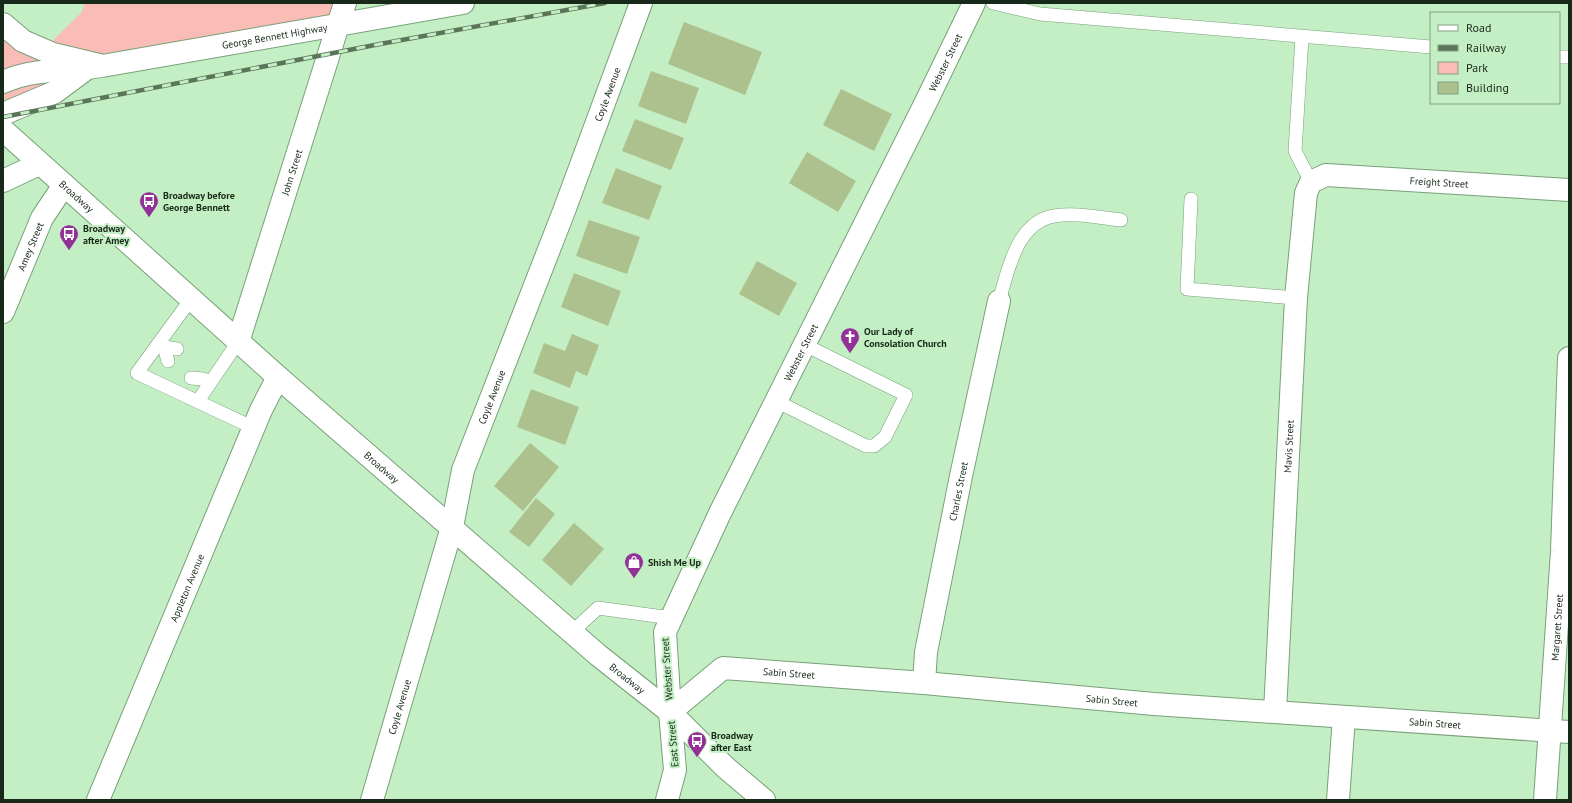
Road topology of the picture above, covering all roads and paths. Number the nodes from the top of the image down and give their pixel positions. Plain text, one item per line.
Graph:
1 (345, 3) edge
2 (463, 3) edge
3 (641, 3) edge
4 (974, 3) edge
5 (993, 3) edge
6 (3, 24) edge
7 (338, 25) junction
8 (1302, 37) junction
9 (1430, 47) edge
10 (94, 67) junction
11 (3, 82) edge
12 (3, 114) edge
13 (3, 130) edge
14 (39, 164) junction
15 (3, 181) edge
16 (1311, 182) junction
17 (64, 185) junction
18 (1569, 190) edge
19 (1191, 199) dead end
20 (1121, 220) dead end
21 (1296, 298) junction
22 (191, 299) junction
23 (999, 301) joint
24 (3, 312) edge
25 (238, 342) junction
26 (805, 345) junction
27 (167, 346) junction
28 (1569, 358) edge
29 (168, 361) dead end
30 (278, 377) junction
31 (198, 401) junction
32 (776, 401) junction
33 (254, 428) junction
34 (452, 527) junction
35 (671, 618) junction
36 (572, 632) junction
37 (924, 683) junction
38 (670, 712) junction
39 (1275, 712) junction
40 (1344, 717) junction
41 (1560, 731) edge
42 (98, 800) edge
43 (372, 800) edge
44 (667, 800) edge
45 (764, 800) edge
46 (1338, 800) edge
47 (1545, 800) edge

1 - 7 street, John Street
2 - 7 street, George Bennett Highway
3 - 34 street, Coyle Avenue
4 - 26 street, Webster Street
5 - 8 lane
6 - 10 street
7 - 10 street, George Bennett Highway
7 - 25 street, John Street
8 - 9 lane
8 - 16 lane
10 - 11 street, George Bennett Highway
10 - 12 street, George Bennett Highway
13 - 14 street, Broadway
14 - 15 street
14 - 17 street, Broadway
16 - 18 street, Freight Street
16 - 21 street, Mavis Street
17 - 22 street, Broadway
17 - 24 street, Amey Street
19 - 21 lane
20 - 23 lane
21 - 39 street, Mavis Street
22 - 25 street, Broadway
22 - 27 lane
23 - 37 street, Charles Street
25 - 30 street, Broadway
25 - 31 lane
26 - 32 street, Webster Street
26 - 32 lane
27 - 29 lane
27 - 31 lane
28 - 41 street, Margaret Street
30 - 33 street, Appleton Avenue
30 - 34 street, Broadway
31 - 33 lane
32 - 35 street, Webster Street
33 - 42 street, Appleton Avenue
34 - 36 street, Broadway
34 - 43 street, Coyle Avenue
35 - 36 lane
35 - 38 street, Webster Street
36 - 38 street, Broadway
37 - 38 street, Sabin Street
37 - 39 street, Sabin Street
38 - 44 street, East Street
38 - 45 street, Broadway
39 - 40 street, Sabin Street
40 - 41 street, Sabin Street
40 - 46 street
41 - 47 street, Margaret Street

